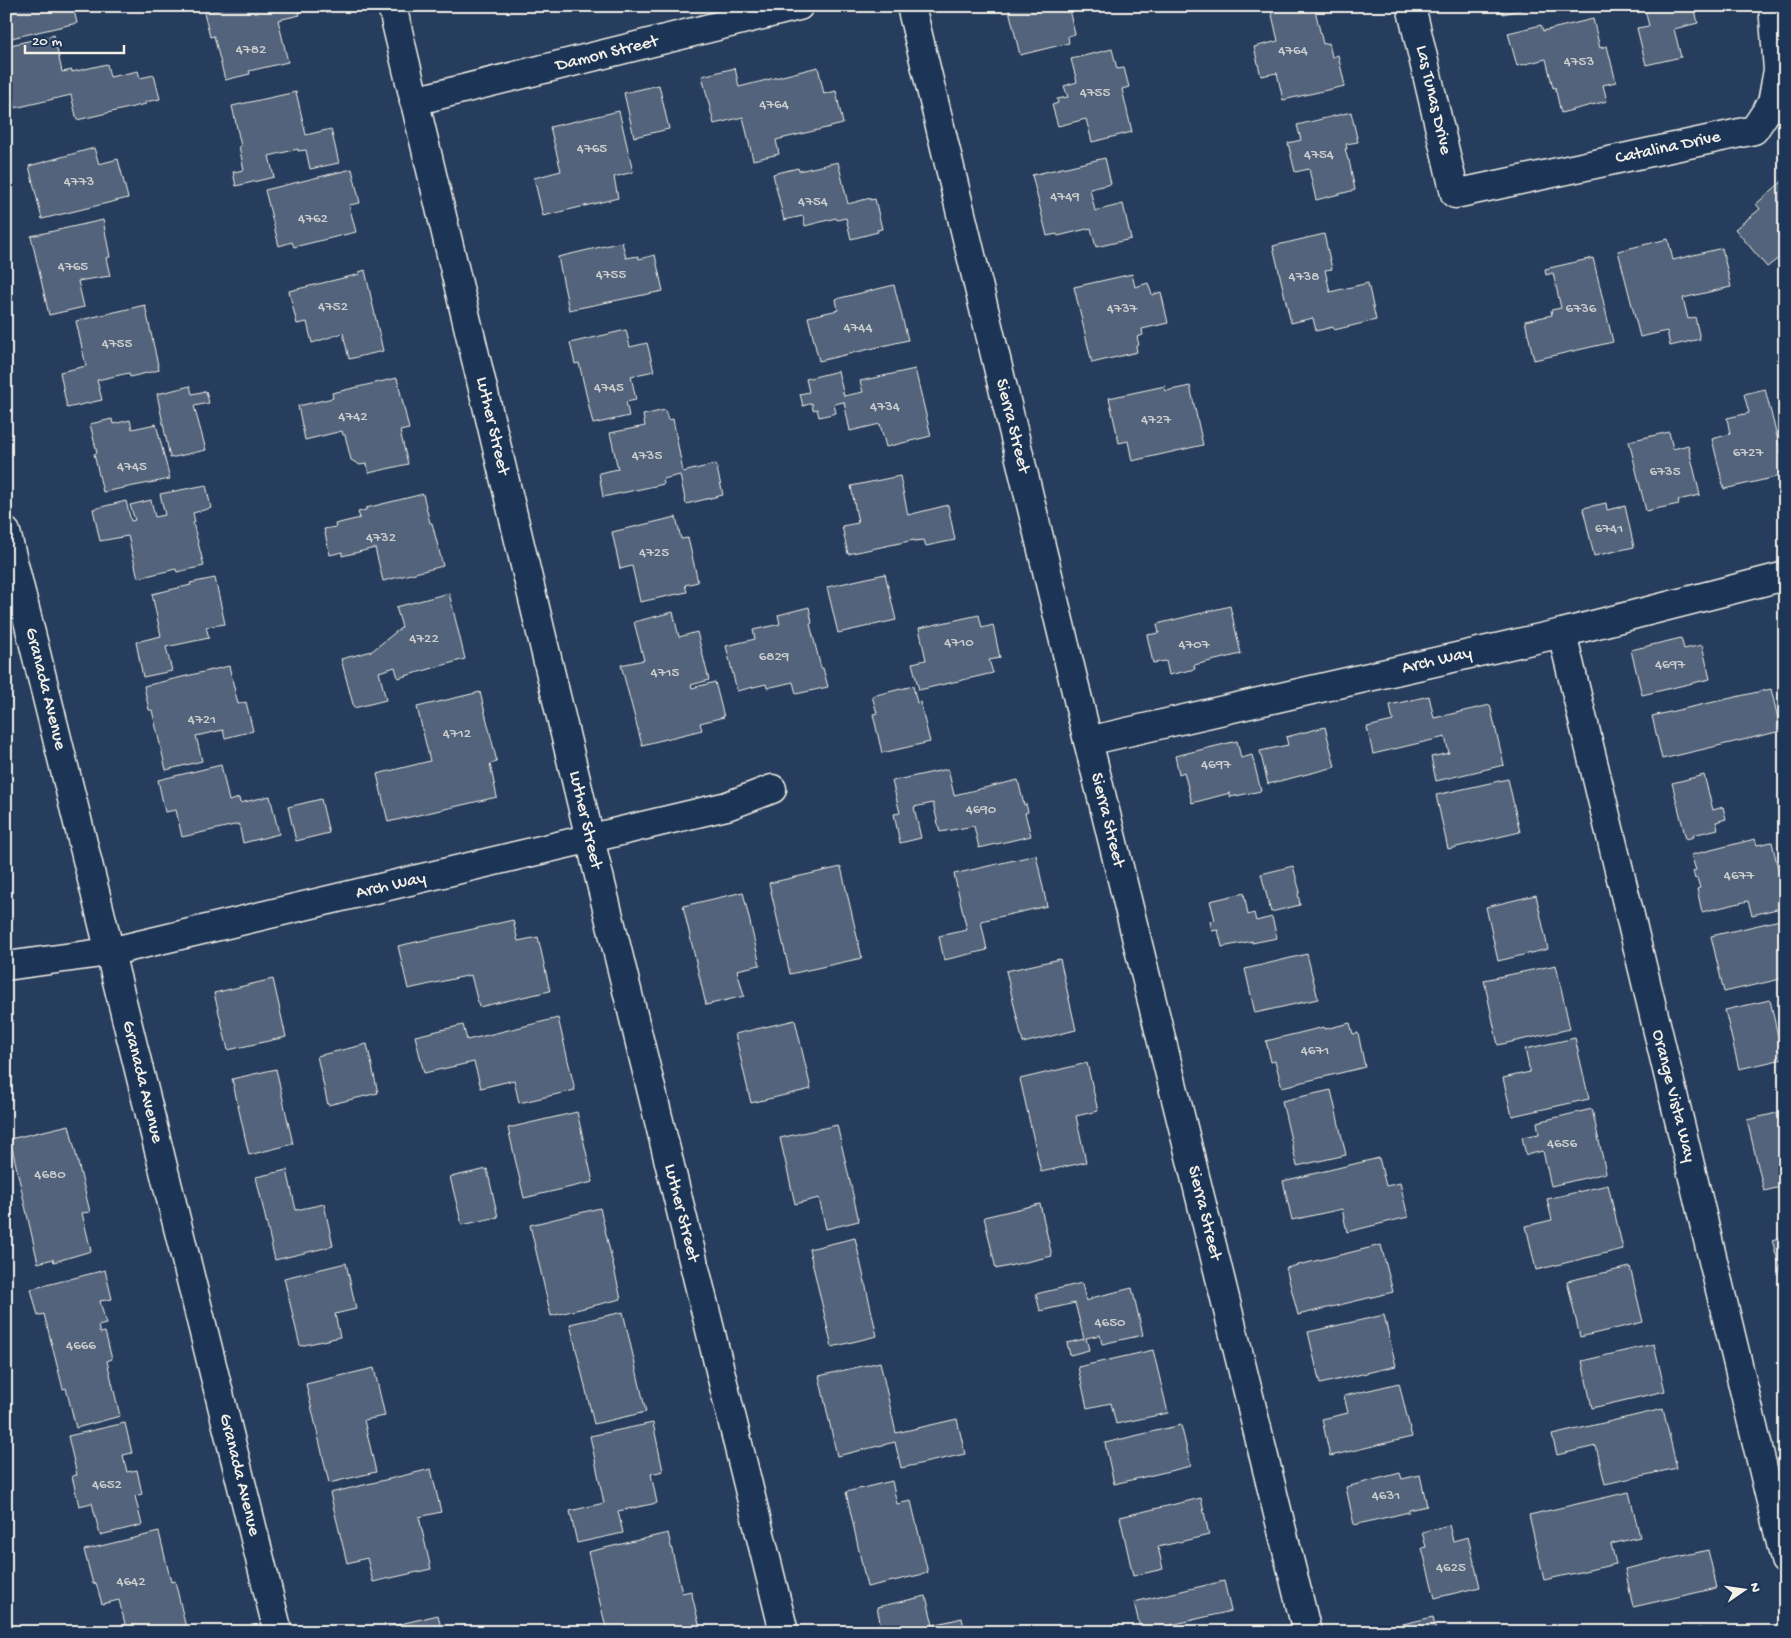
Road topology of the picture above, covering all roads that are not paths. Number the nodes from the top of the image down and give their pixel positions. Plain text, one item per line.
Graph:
1 (392, 6) edge
2 (799, 6) edge
3 (911, 6) edge
4 (1410, 6) edge
5 (1773, 6) edge
6 (414, 101) junction
7 (1455, 194) joint
8 (6, 532) edge
9 (1785, 576) edge
10 (1562, 633) junction
11 (1088, 741) junction
12 (772, 790) dead end
13 (590, 839) junction
14 (109, 952) junction
15 (6, 966) edge
16 (1785, 1560) edge
17 (278, 1632) edge
18 (784, 1632) edge
19 (1307, 1632) edge

1 - 6 street, Luther Street
2 - 6 street, Damon Street
3 - 11 street, Sierra Street
4 - 7 street, Las Tunas Drive
5 - 7 street, Catalina Drive
6 - 13 street, Luther Street
8 - 14 street, Granada Avenue
9 - 10 street, Arch Way
10 - 11 street, Arch Way
10 - 16 street, Orange Vista Way
11 - 19 street, Sierra Street
12 - 13 street, Arch Way
13 - 14 street, Arch Way
13 - 18 street, Luther Street
14 - 15 street, Arch Way
14 - 17 street, Granada Avenue

